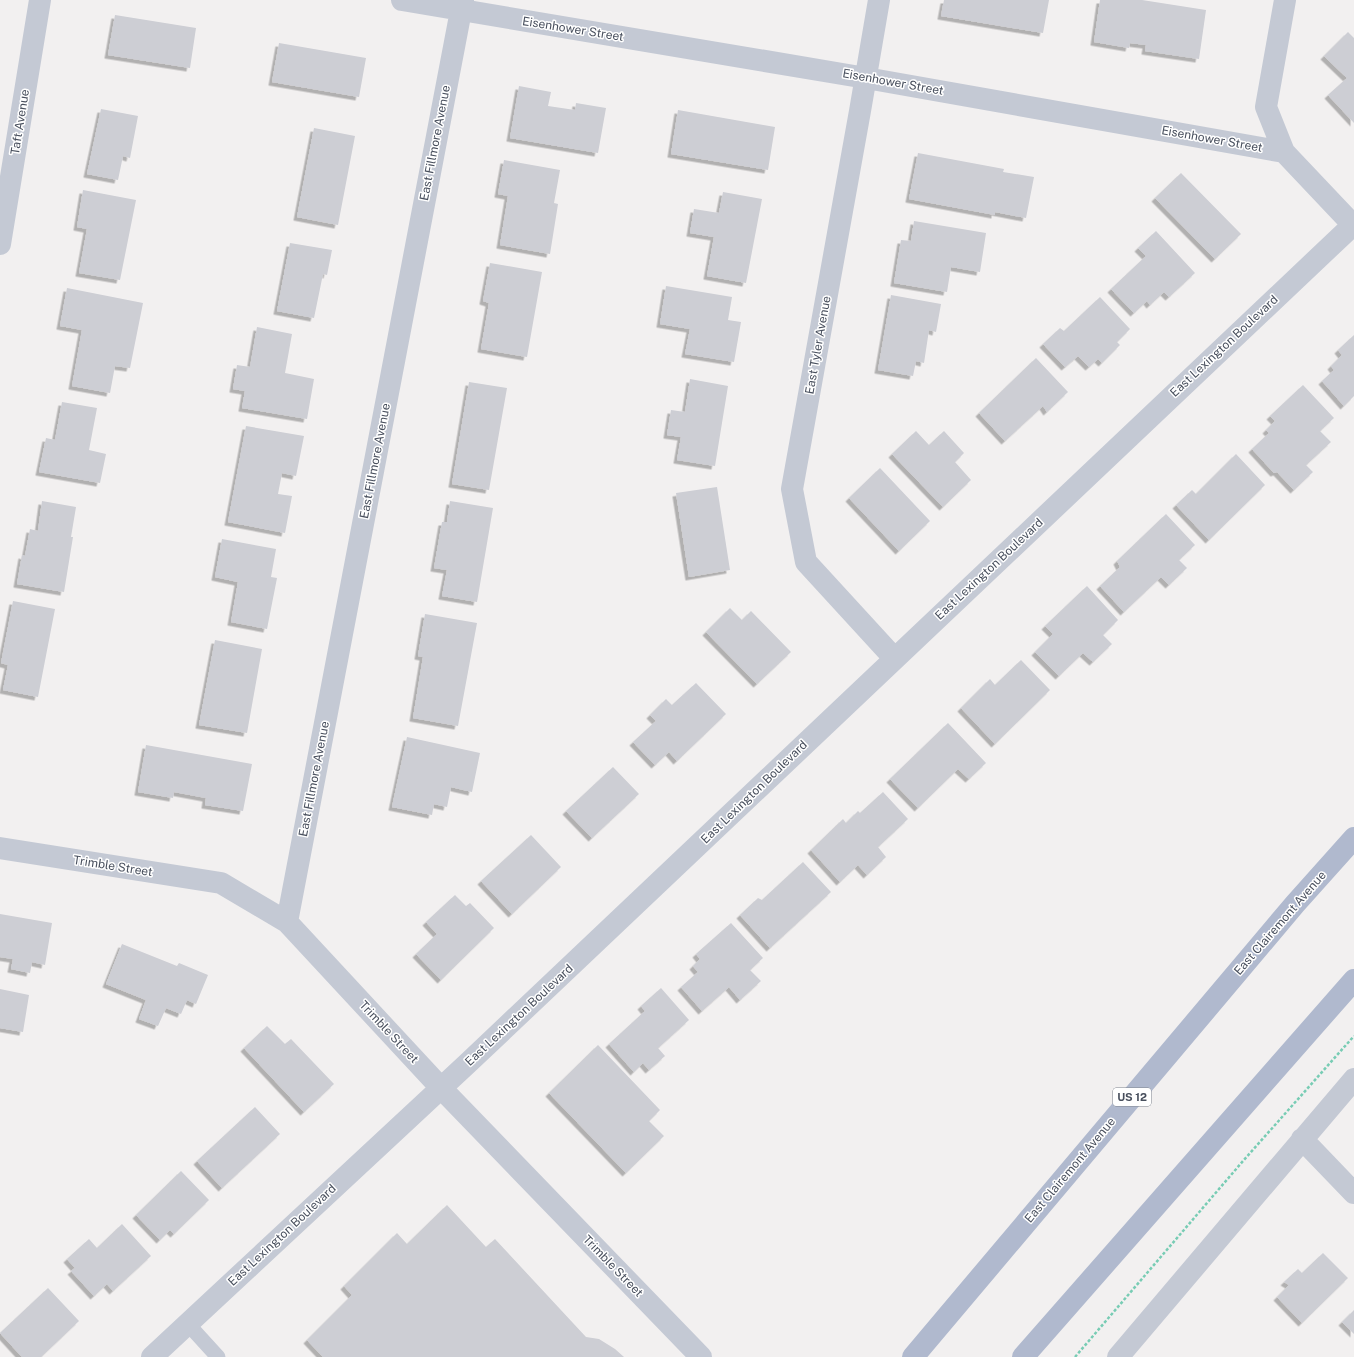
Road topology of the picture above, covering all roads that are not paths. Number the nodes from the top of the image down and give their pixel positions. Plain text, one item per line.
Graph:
1 (40, 0) edge
2 (402, 0) edge
3 (879, 0) edge
4 (1285, 0) edge
5 (462, 5) edge
6 (866, 78) junction
7 (1284, 152) junction
8 (1353, 224) edge
9 (0, 244) edge
10 (894, 658) junction
11 (1354, 838) edge
12 (0, 848) edge
13 (286, 922) junction
14 (1354, 980) edge
15 (1354, 1079) edge
16 (441, 1088) junction
17 (1302, 1139) junction
18 (1354, 1193) edge
19 (187, 1323) junction
20 (152, 1357) edge
21 (218, 1357) edge
22 (701, 1357) edge
23 (913, 1357) edge
24 (1023, 1357) edge
25 (1118, 1357) edge

1 - 9 street, Taft Avenue
2 - 5 street, Eisenhower Street
3 - 6 street, East Tyler Avenue
4 - 7 street
5 - 6 street, Eisenhower Street
5 - 13 street, East Fillmore Avenue
6 - 7 street, Eisenhower Street
6 - 10 street, East Tyler Avenue
7 - 8 street
8 - 10 street, East Lexington Boulevard
10 - 16 street, East Lexington Boulevard
11 - 23 main road, East Clairemont Avenue / US 12
12 - 13 street, Trimble Street
13 - 16 street, Trimble Street
14 - 24 main road
15 - 17 street
16 - 19 street, East Lexington Boulevard
16 - 22 street, Trimble Street
17 - 18 street
17 - 25 street
19 - 20 street, East Lexington Boulevard
19 - 21 lane

